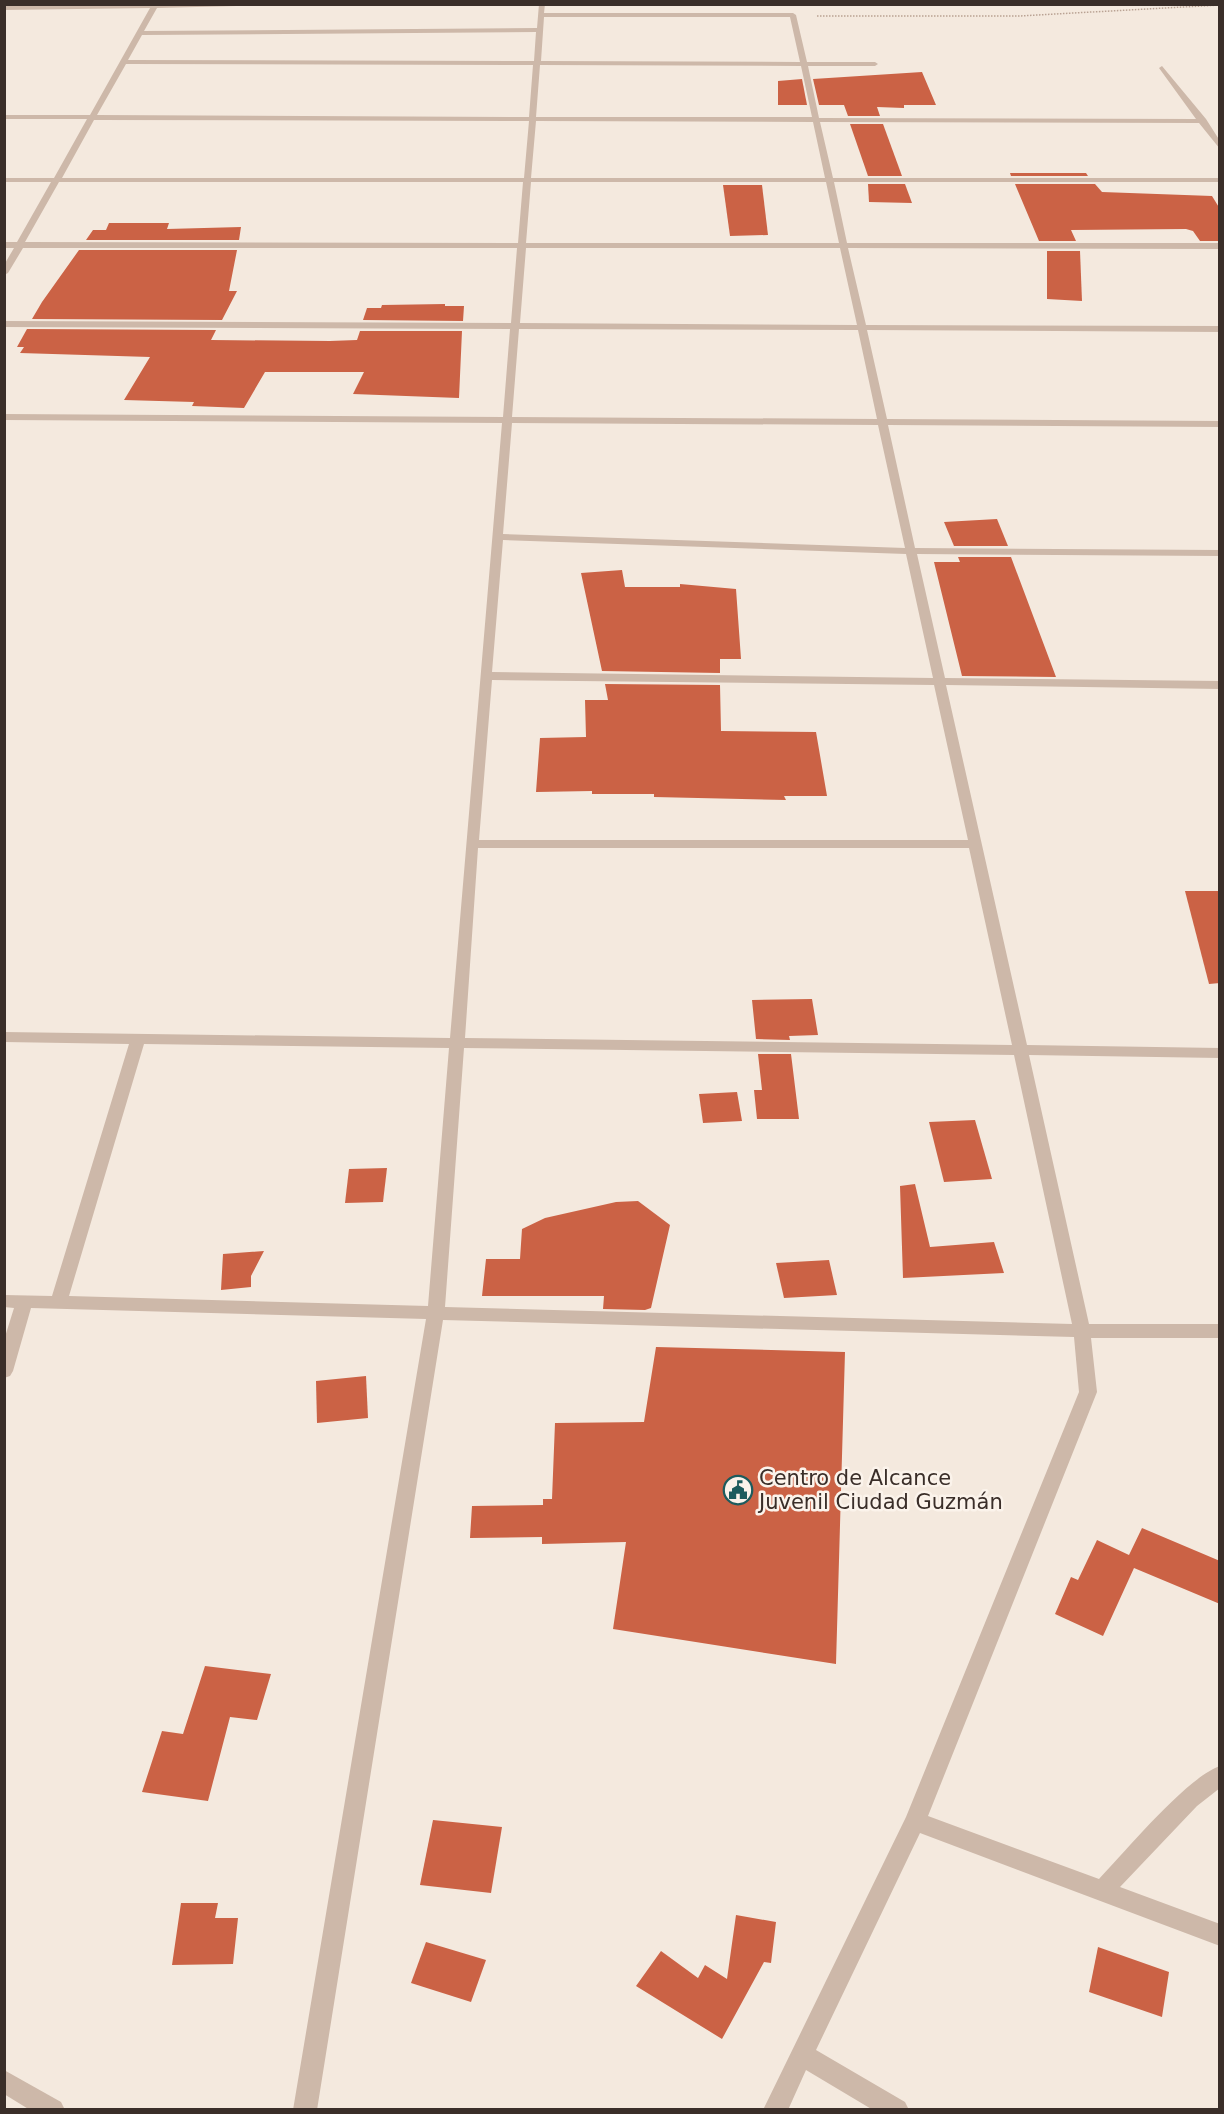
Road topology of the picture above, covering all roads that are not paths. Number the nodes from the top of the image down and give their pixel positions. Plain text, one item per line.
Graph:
1 (315, 4) edge
2 (155, 5) edge
3 (4, 8) edge
4 (541, 10) edge
5 (540, 30) junction
6 (140, 33) junction
7 (123, 62) junction
8 (537, 63) junction
9 (803, 63) junction
10 (875, 64) dead end
11 (1162, 68) dead end
12 (4, 117) edge
13 (90, 117) junction
14 (532, 119) junction
15 (816, 120) junction
16 (1203, 121) junction
17 (1220, 147) edge
18 (4, 180) edge
19 (56, 180) junction
20 (527, 180) junction
21 (829, 180) junction
22 (1220, 180) edge
23 (4, 245) edge
24 (20, 246) junction
25 (522, 246) junction
26 (843, 246) junction
27 (1220, 246) edge
28 (4, 273) edge
29 (4, 324) edge
30 (515, 326) junction
31 (861, 327) junction
32 (1220, 329) edge
33 (4, 417) edge
34 (507, 420) junction
35 (882, 422) junction
36 (1220, 424) edge
37 (498, 537) junction
38 (911, 551) junction
39 (1220, 553) edge
40 (487, 676) junction
41 (939, 681) junction
42 (1220, 685) edge
43 (472, 844) junction
44 (975, 844) junction
45 (4, 1037) edge
46 (138, 1039) junction
47 (457, 1043) junction
48 (1021, 1050) junction
49 (1220, 1053) edge
50 (4, 1301) edge
51 (25, 1301) junction
52 (59, 1302) junction
53 (436, 1313) junction
54 (1082, 1331) junction
55 (1220, 1331) edge
56 (4, 1371) edge
57 (1220, 1775) edge
58 (915, 1821) junction
59 (1102, 1891) junction
60 (1220, 1935) edge
61 (802, 2055) junction
62 (4, 2081) edge
63 (53, 2109) edge
64 (304, 2109) edge
65 (775, 2109) edge
66 (897, 2109) edge

1 - 2 street
2 - 3 street
2 - 6 street
4 - 5 street
4 - 9 street
5 - 6 street
5 - 8 street
6 - 7 street
7 - 8 street
7 - 13 street
8 - 9 street
8 - 14 street
9 - 10 street
9 - 15 street
11 - 16 street
12 - 13 street
13 - 14 street
13 - 19 street
14 - 15 street
14 - 20 street
15 - 16 street
15 - 21 street
16 - 17 street
18 - 19 street
19 - 20 street
19 - 24 street
20 - 21 street
20 - 25 street
21 - 22 street
21 - 26 street
23 - 24 street
24 - 25 street
24 - 28 street
25 - 26 street
25 - 30 street
26 - 27 street
26 - 31 street
29 - 30 street
30 - 31 street
30 - 34 street
31 - 32 street
31 - 35 street
33 - 34 street
34 - 35 street
34 - 37 street
35 - 36 street
35 - 38 street
37 - 38 street
37 - 40 street
38 - 39 street
38 - 41 street
40 - 41 street
40 - 43 street
41 - 42 street
41 - 44 street
43 - 44 street
43 - 47 street
44 - 48 street
45 - 46 street
46 - 47 street
46 - 52 street
47 - 48 street
47 - 53 street
48 - 49 street
48 - 54 street
50 - 51 street
51 - 52 street
51 - 56 street
52 - 53 street
53 - 54 street
53 - 64 street
54 - 55 street
54 - 58 street
57 - 59 street
58 - 59 street
58 - 61 street
59 - 60 street
61 - 65 street
61 - 66 street
62 - 63 street

